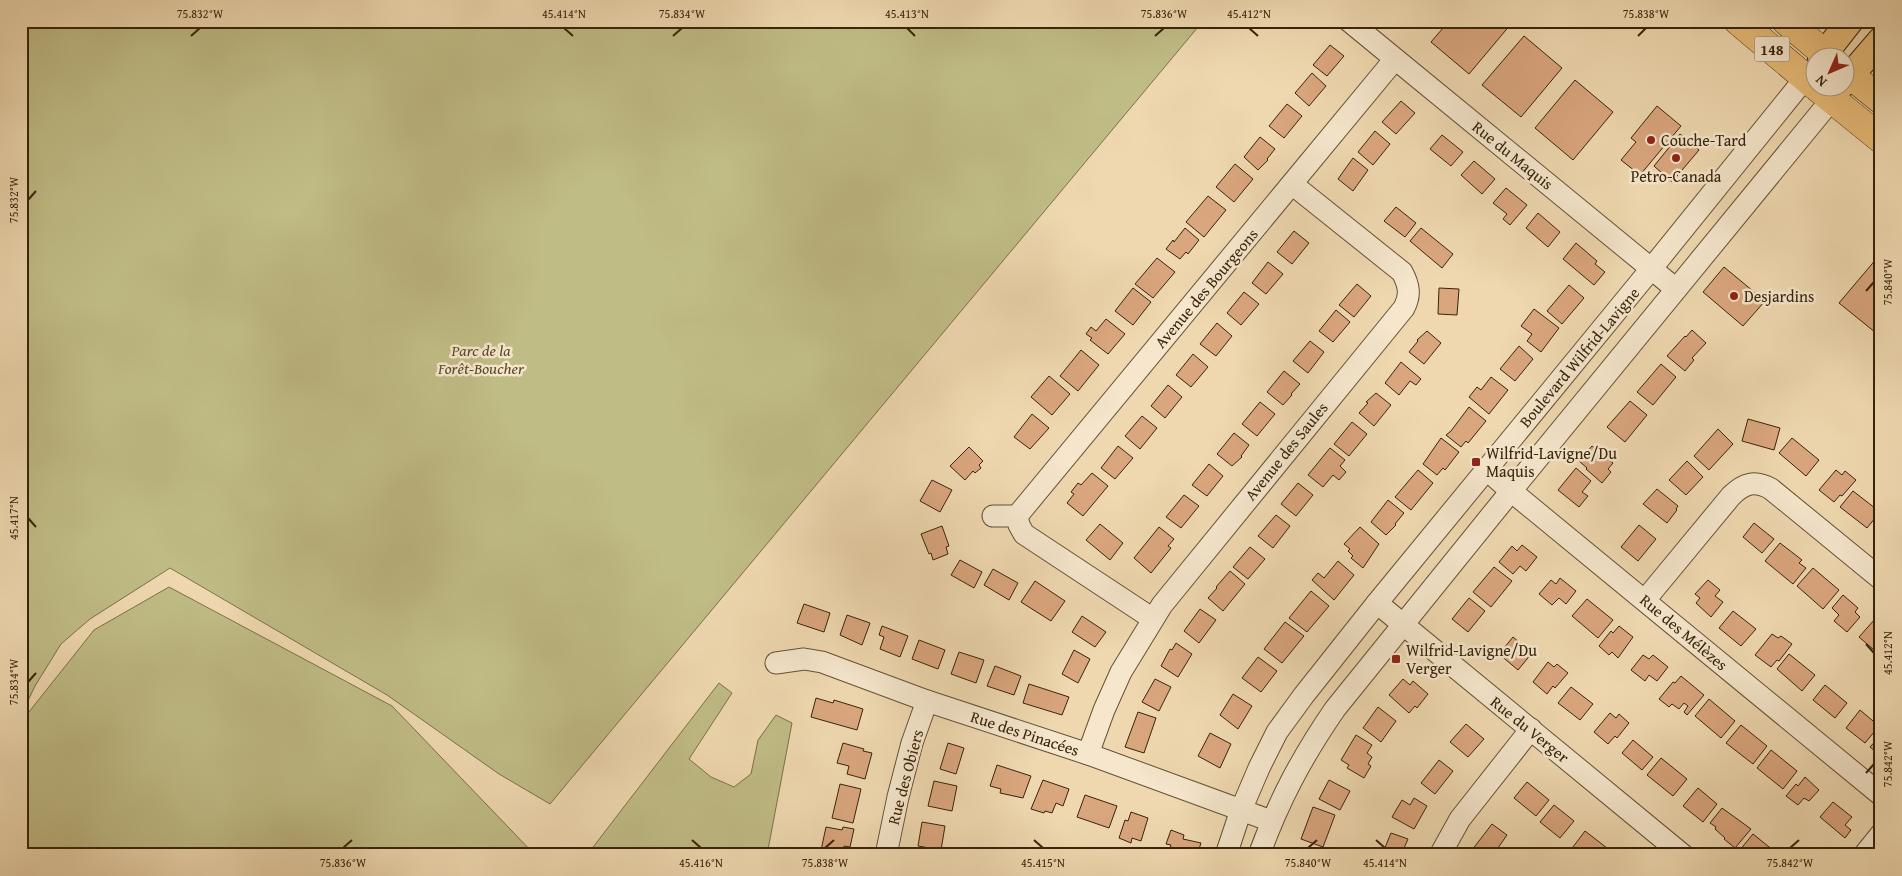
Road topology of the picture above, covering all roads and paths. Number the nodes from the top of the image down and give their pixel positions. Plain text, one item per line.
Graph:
1 (1349, 21) edge
2 (1738, 21) edge
3 (1786, 21) edge
4 (1850, 21) edge
5 (1881, 40) edge
6 (1807, 48) edge
7 (1839, 48) edge
8 (1854, 58) edge
9 (1396, 59) junction
10 (1804, 61) edge
11 (1854, 87) edge
12 (1807, 98) edge
13 (1812, 98) edge
14 (1847, 98) edge
15 (1881, 100) edge
16 (1881, 139) edge
17 (1292, 184) junction
18 (1651, 269) junction
19 (1676, 289) junction
20 (1486, 469) junction
21 (1511, 491) junction
22 (993, 516) dead end
23 (1017, 516) junction
24 (1881, 579) edge
25 (1645, 600) junction
26 (1377, 603) junction
27 (1153, 619) junction
28 (1404, 625) junction
29 (776, 663) dead end
30 (927, 700) junction
31 (1531, 730) junction
32 (1088, 754) junction
33 (1881, 795) edge
34 (1241, 810) junction
35 (1271, 821) junction
36 (1881, 834) edge
37 (886, 855) edge
38 (1226, 855) edge
39 (1259, 855) edge
40 (1440, 855) edge
41 (1684, 855) edge
42 (1864, 855) edge

1 - 9 street, Rue du Maquis
2 - 10 highway, 148
3 - 6 highway, 148
4 - 7 main road, Boulevard Wilfrid-Lavigne
5 - 8 main road, Boulevard Wilfrid-Lavigne
9 - 17 street, Avenue des Bourgeons
9 - 18 street, Rue du Maquis
11 - 15 highway, 148
12 - 18 street, Boulevard Wilfrid-Lavigne
13 - 19 street, Boulevard Wilfrid-Lavigne
14 - 16 highway, 148
17 - 23 street, Avenue des Bourgeons
17 - 27 street, Avenue des Saules
18 - 19 street, Rue du Maquis
18 - 20 street, Boulevard Wilfrid-Lavigne
19 - 21 street, Boulevard Wilfrid-Lavigne
20 - 21 street, Rue des Mélèzes
20 - 26 street, Boulevard Wilfrid-Lavigne
21 - 25 street, Rue des Mélèzes
21 - 28 street, Boulevard Wilfrid-Lavigne
22 - 23 street
23 - 27 street
24 - 25 street
25 - 33 street, Rue des Mélèzes
26 - 28 street, Rue du Verger
26 - 34 street, Boulevard Wilfrid-Lavigne
27 - 32 street, Avenue des Saules
28 - 31 street, Rue du Verger
28 - 35 street, Boulevard Wilfrid-Lavigne
29 - 30 street, Rue des Pinacées
30 - 32 street, Rue des Pinacées
30 - 37 street, Rue des Obiers
31 - 40 street
31 - 41 street, Rue du Verger
32 - 34 street, Rue des Pinacées
34 - 35 street, Rue des Pinacées
34 - 38 street, Boulevard Wilfrid-Lavigne
35 - 39 street, Boulevard Wilfrid-Lavigne
36 - 42 street

